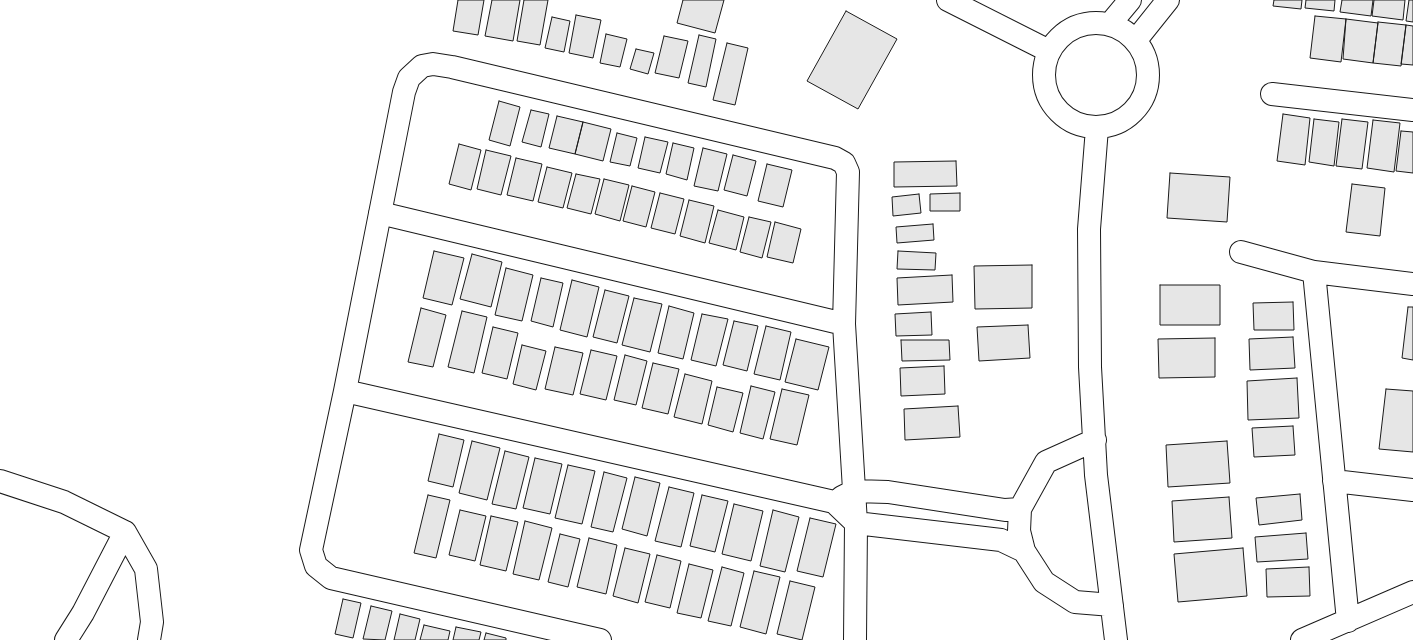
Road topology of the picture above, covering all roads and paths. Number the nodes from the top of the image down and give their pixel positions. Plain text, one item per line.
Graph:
1 (948, 0) edge
2 (1130, 0) edge
3 (1168, 0) edge
4 (1110, 24) junction
5 (1136, 40) junction
6 (1048, 51) junction
7 (1272, 94) dead end
8 (1413, 110) edge
9 (1097, 128) junction
10 (380, 213) junction
11 (1241, 252) dead end
12 (1314, 272) junction
13 (1413, 284) edge
14 (844, 324) junction
15 (345, 391) junction
16 (1094, 440) junction
17 (0, 481) edge
18 (1334, 481) junction
19 (1413, 490) edge
20 (854, 491) junction
21 (834, 502) junction
22 (1020, 509) junction
23 (856, 522) junction
24 (125, 532) junction
25 (1024, 552) junction
26 (1413, 592) edge
27 (1112, 605) junction
28 (1348, 621) junction
29 (66, 640) edge
30 (149, 640) edge
31 (600, 640) edge
32 (855, 640) edge
33 (1116, 640) edge
34 (1302, 640) edge

1 - 6 street
2 - 4 street
3 - 5 street
4 - 5 street
4 - 6 street
5 - 9 street
6 - 9 street
7 - 8 street
9 - 16 street
10 - 14 street
10 - 14 street
10 - 15 street
11 - 12 street
12 - 13 street
12 - 18 street
14 - 20 street
15 - 21 street
15 - 31 street
16 - 22 street
16 - 27 street
17 - 24 street
18 - 19 street
18 - 28 street
20 - 21 street
20 - 22 street
20 - 23 street
21 - 23 street
22 - 25 street
23 - 25 street
23 - 32 street
24 - 29 street
24 - 30 street
25 - 27 street
26 - 28 street
27 - 33 street
28 - 34 street

